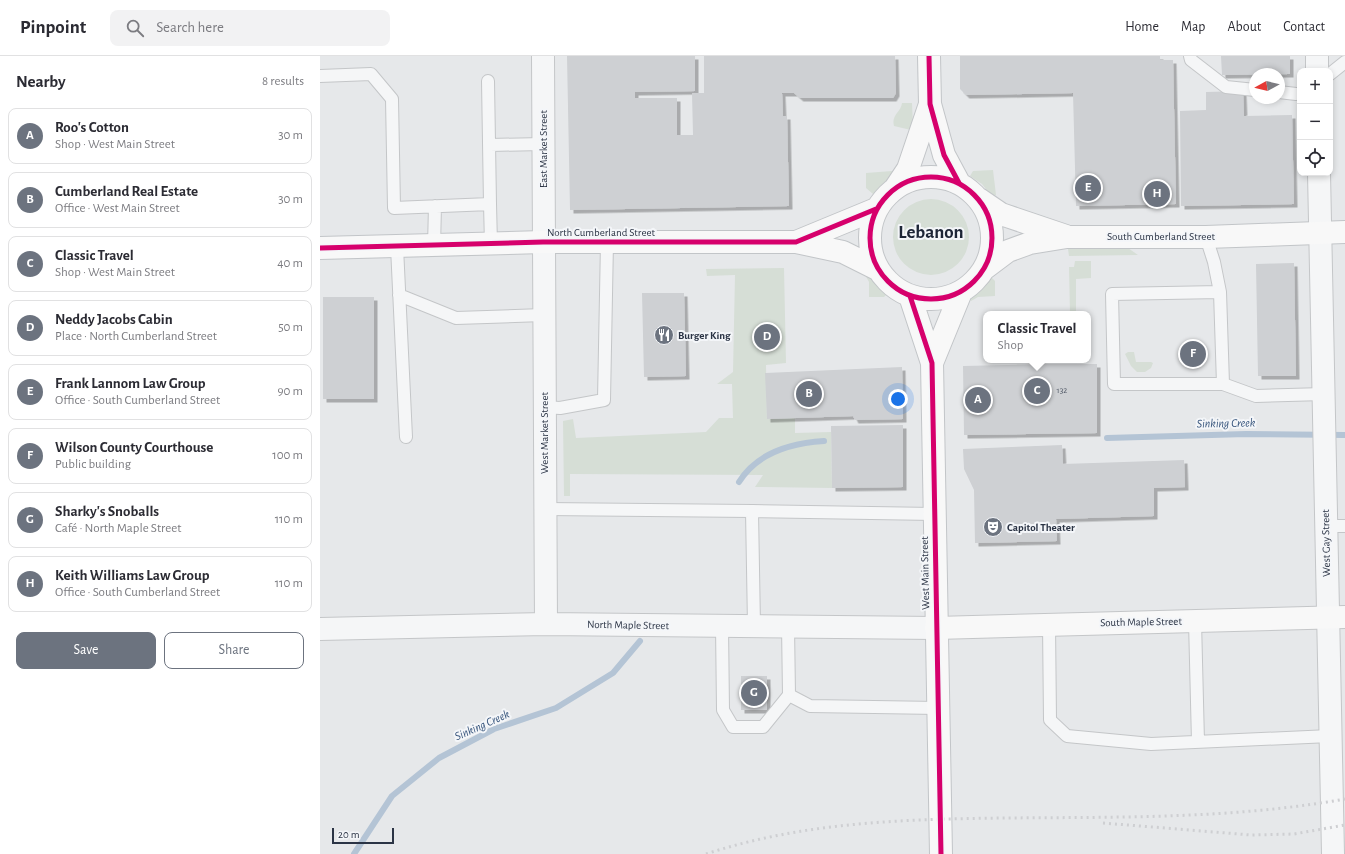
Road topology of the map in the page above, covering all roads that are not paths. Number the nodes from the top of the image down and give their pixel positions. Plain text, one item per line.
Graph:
1 (543, 56) edge
2 (929, 56) edge
3 (1190, 56) edge
4 (1317, 56) edge
5 (1345, 62) edge
6 (1317, 68) edge
7 (1333, 72) edge
8 (320, 76) edge
9 (488, 81) dead end
10 (1249, 89) edge
11 (1285, 93) edge
12 (1296, 94) dead end
13 (930, 104) junction
14 (543, 144) junction
15 (490, 145) junction
16 (1319, 176) edge
17 (958, 183) junction
18 (896, 187) junction
19 (978, 198) junction
20 (490, 204) junction
21 (435, 206) junction
22 (876, 209) junction
23 (1321, 232) junction
24 (1345, 232) edge
25 (1067, 237) junction
26 (1206, 237) junction
27 (543, 242) junction
28 (607, 242) junction
29 (796, 242) junction
30 (491, 244) junction
31 (434, 246) junction
32 (397, 247) junction
33 (320, 248) edge
34 (984, 269) junction
35 (878, 270) junction
36 (961, 292) junction
37 (1220, 292) junction
38 (399, 295) junction
39 (910, 296) junction
40 (543, 315) junction
41 (932, 363) junction
42 (1223, 384) junction
43 (1324, 394) junction
44 (544, 406) junction
45 (406, 437) dead end
46 (545, 509) junction
47 (752, 511) junction
48 (934, 514) junction
49 (1336, 526) edge
50 (1336, 617) edge
51 (1195, 621) junction
52 (546, 624) junction
53 (1049, 624) junction
54 (722, 626) junction
55 (754, 626) junction
56 (788, 626) junction
57 (936, 628) junction
58 (320, 629) edge
59 (789, 695) junction
60 (938, 708) junction
61 (1330, 736) junction
62 (1198, 742) junction
63 (941, 854) edge
64 (1333, 854) edge

1 - 14 street, East Market Street
2 - 13 main road
3 - 10 lane
4 - 6 street
5 - 7 lane
8 - 21 lane
9 - 15 lane
11 - 12 lane
13 - 17 main road
13 - 18 main road
14 - 15 lane
14 - 27 street, East Market Street
15 - 20 lane
16 - 23 street, West Gay Street
17 - 18 main road
17 - 19 main road
18 - 22 main road
19 - 25 main road
19 - 34 main road
20 - 21 lane
20 - 30 lane
21 - 31 lane
22 - 29 main road, North Cumberland Street
22 - 35 main road
23 - 24 main road, South Cumberland Street
23 - 26 main road, South Cumberland Street
23 - 43 street, West Gay Street
25 - 26 main road, South Cumberland Street
25 - 34 main road, South Cumberland Street
26 - 37 lane
27 - 28 main road, North Cumberland Street
27 - 30 main road, North Cumberland Street
27 - 40 street, West Market Street
28 - 29 main road, North Cumberland Street
28 - 44 lane
29 - 35 main road, North Cumberland Street
30 - 31 main road, North Cumberland Street
31 - 32 main road, North Cumberland Street
32 - 33 main road, North Cumberland Street
32 - 38 lane
34 - 36 main road
35 - 39 main road
36 - 39 main road
36 - 41 main road, West Main Street
37 - 42 lane
37 - 42 lane
38 - 40 lane
38 - 45 lane
39 - 41 main road, West Main Street
40 - 44 street, West Market Street
41 - 48 main road, West Main Street
42 - 43 lane
43 - 49 street, West Gay Street
44 - 46 street, West Market Street
46 - 47 lane
46 - 52 street, West Market Street
47 - 48 lane
47 - 55 lane
48 - 57 main road, West Main Street
49 - 50 street, West Gay Street
50 - 51 main road, South Maple Street
50 - 61 street, West Gay Street
51 - 53 main road, South Maple Street
51 - 62 lane
52 - 54 street, North Maple Street
52 - 58 street, North Maple Street
53 - 57 main road, South Maple Street
53 - 62 lane
54 - 55 street, North Maple Street
54 - 59 lane
55 - 56 street, North Maple Street
56 - 57 street, North Maple Street
56 - 59 lane
57 - 60 main road, West Main Street
59 - 60 lane
60 - 63 main road, West Main Street
61 - 62 lane
61 - 64 street, West Gay Street

